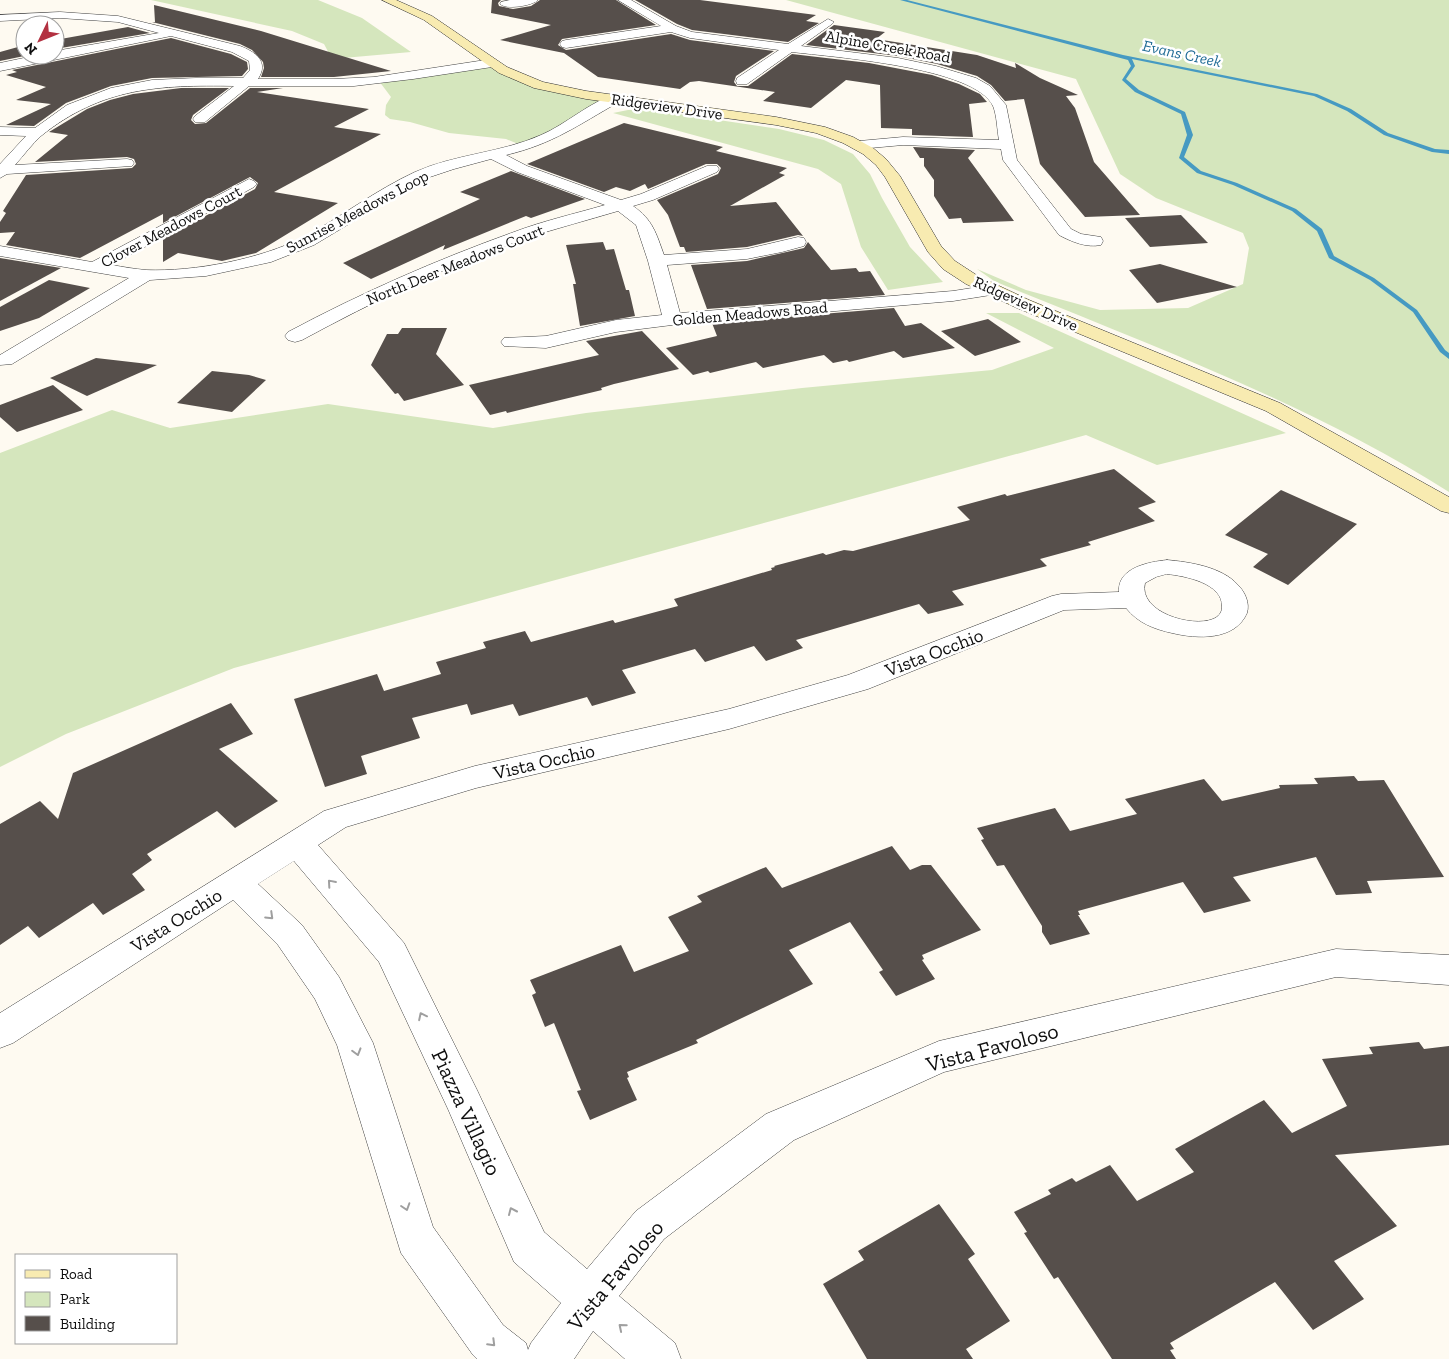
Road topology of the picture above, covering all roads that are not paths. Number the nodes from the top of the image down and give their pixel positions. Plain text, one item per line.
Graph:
1 (387, 0) edge
2 (533, 0) edge
3 (645, 0) edge
4 (625, 1) edge
5 (505, 4) dead end
6 (0, 18) edge
7 (828, 22) dead end
8 (672, 28) junction
9 (175, 33) junction
10 (566, 44) dead end
11 (790, 48) junction
12 (65, 53) edge
13 (492, 63) junction
14 (15, 64) edge
15 (0, 67) edge
16 (742, 81) dead end
17 (247, 82) junction
18 (614, 99) junction
19 (200, 119) dead end
20 (0, 131) edge
21 (37, 132) junction
22 (859, 145) junction
23 (1006, 145) junction
24 (492, 154) junction
25 (127, 164) dead end
26 (712, 168) dead end
27 (1, 172) edge
28 (249, 184) dead end
29 (620, 205) junction
30 (1095, 240) dead end
31 (798, 242) dead end
32 (0, 251) edge
33 (657, 260) junction
34 (94, 268) junction
35 (146, 275) junction
36 (991, 290) junction
37 (672, 319) junction
38 (295, 336) dead end
39 (511, 342) dead end
40 (5, 360) dead end
41 (1449, 506) edge
42 (1133, 600) dead end
43 (297, 843) junction
44 (235, 882) junction
45 (1449, 970) edge
46 (0, 1032) edge
47 (589, 1300) junction
48 (510, 1359) edge
49 (548, 1359) edge
50 (659, 1359) edge

1 - 13 street, Ridgeview Drive
2 - 5 street
3 - 4 street
4 - 8 street, Alpine Creek Road
6 - 9 street
7 - 11 street
8 - 10 street
8 - 11 street, Alpine Creek Road
9 - 12 street
9 - 17 street
11 - 16 street
11 - 23 street, Alpine Creek Road
13 - 17 street
13 - 18 street, Ridgeview Drive
14 - 15 street
17 - 19 street
17 - 21 street
18 - 22 street, Ridgeview Drive
18 - 24 street, Sunrise Meadows Loop
20 - 21 street
21 - 27 street
22 - 23 street
22 - 36 street, Ridgeview Drive
23 - 30 street, Alpine Creek Road
24 - 29 street
24 - 35 street, Sunrise Meadows Loop
25 - 27 street
26 - 29 street, North Deer Meadows Court
28 - 34 street, Clover Meadows Court
29 - 33 street
29 - 38 street, North Deer Meadows Court
31 - 33 street
32 - 34 street, Sunrise Meadows Loop
33 - 37 street
34 - 35 street, Sunrise Meadows Loop
35 - 40 street
36 - 37 street, Golden Meadows Road
36 - 41 street, Ridgeview Drive
37 - 39 street, Golden Meadows Road
42 - 43 street, Vista Occhio
43 - 44 street, Vista Occhio
47 -> 43 street, Piazza Villagio
44 - 46 street, Vista Occhio
44 -> 48 street
45 - 47 street, Vista Favoloso
47 - 49 street, Vista Favoloso
50 -> 47 street, Piazza Villagio

